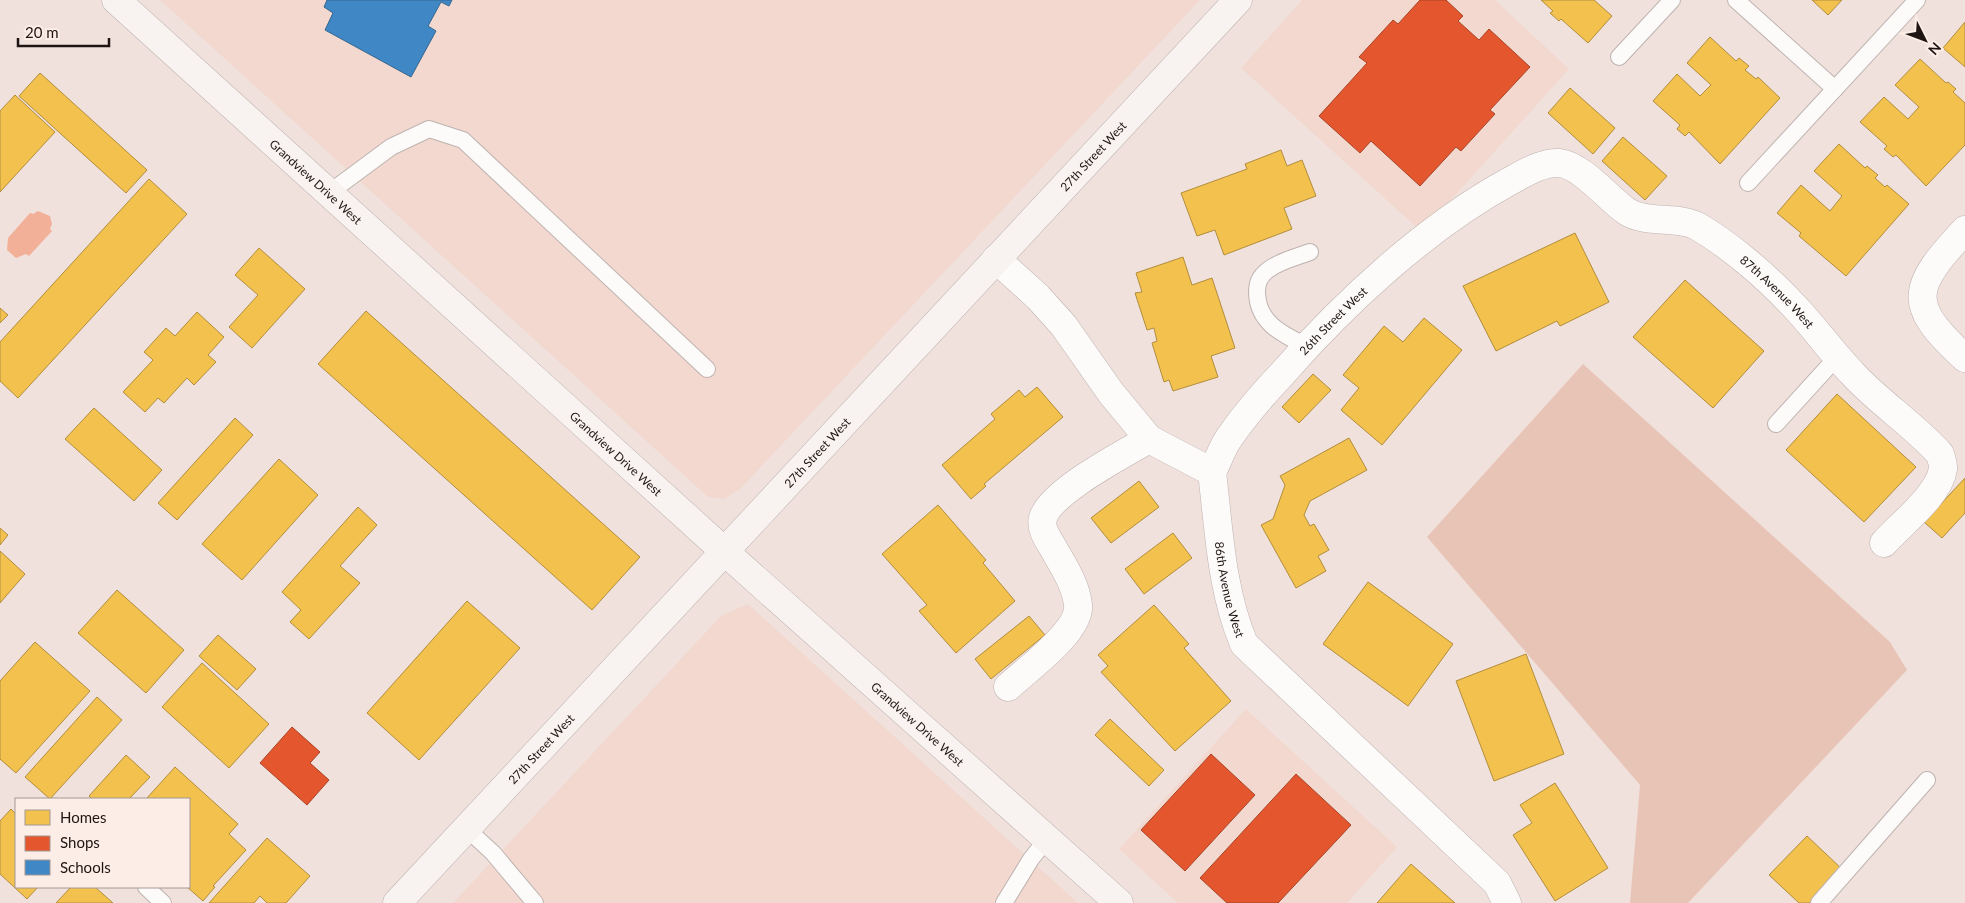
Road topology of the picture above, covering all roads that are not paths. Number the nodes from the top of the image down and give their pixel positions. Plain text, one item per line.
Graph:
1 (116, 0) edge
2 (1238, 0) edge
3 (1672, 0) edge
4 (1736, 0) edge
5 (1917, 0) edge
6 (1619, 57) dead end
7 (1835, 89) junction
8 (1748, 183) dead end
9 (329, 193) junction
10 (1484, 196) joint
11 (1965, 230) edge
12 (1310, 252) dead end
13 (996, 258) junction
14 (1306, 346) junction
15 (1837, 357) junction
16 (1965, 358) edge
17 (707, 370) dead end
18 (1776, 424) dead end
19 (1149, 439) junction
20 (1212, 472) junction
21 (1884, 543) dead end
22 (724, 551) junction
23 (1008, 687) dead end
24 (1927, 780) dead end
25 (466, 828) junction
26 (1047, 839) junction
27 (147, 888) edge
28 (163, 903) edge
29 (397, 903) edge
30 (535, 903) edge
31 (1004, 903) edge
32 (1119, 903) edge
33 (1507, 903) edge
34 (1819, 903) edge

1 - 9 street, Grandview Drive West
2 - 13 street, 27th Street West
3 - 6 lane
4 - 7 lane
5 - 7 lane
7 - 8 lane
9 - 17 lane
9 - 22 street, Grandview Drive West
10 - 14 street, 26th Street West
10 - 15 street, 87th Avenue West
11 - 16 street
12 - 14 lane
13 - 19 street
13 - 22 street, 27th Street West
14 - 20 street, 26th Street West
15 - 18 lane
15 - 21 street, 87th Avenue West
19 - 20 street
19 - 23 street
20 - 33 street, 86th Avenue West
22 - 25 street, 27th Street West
22 - 26 street, Grandview Drive West
24 - 34 lane
25 - 29 street, 27th Street West
25 - 30 lane
26 - 31 lane
26 - 32 street, Grandview Drive West
27 - 28 lane

